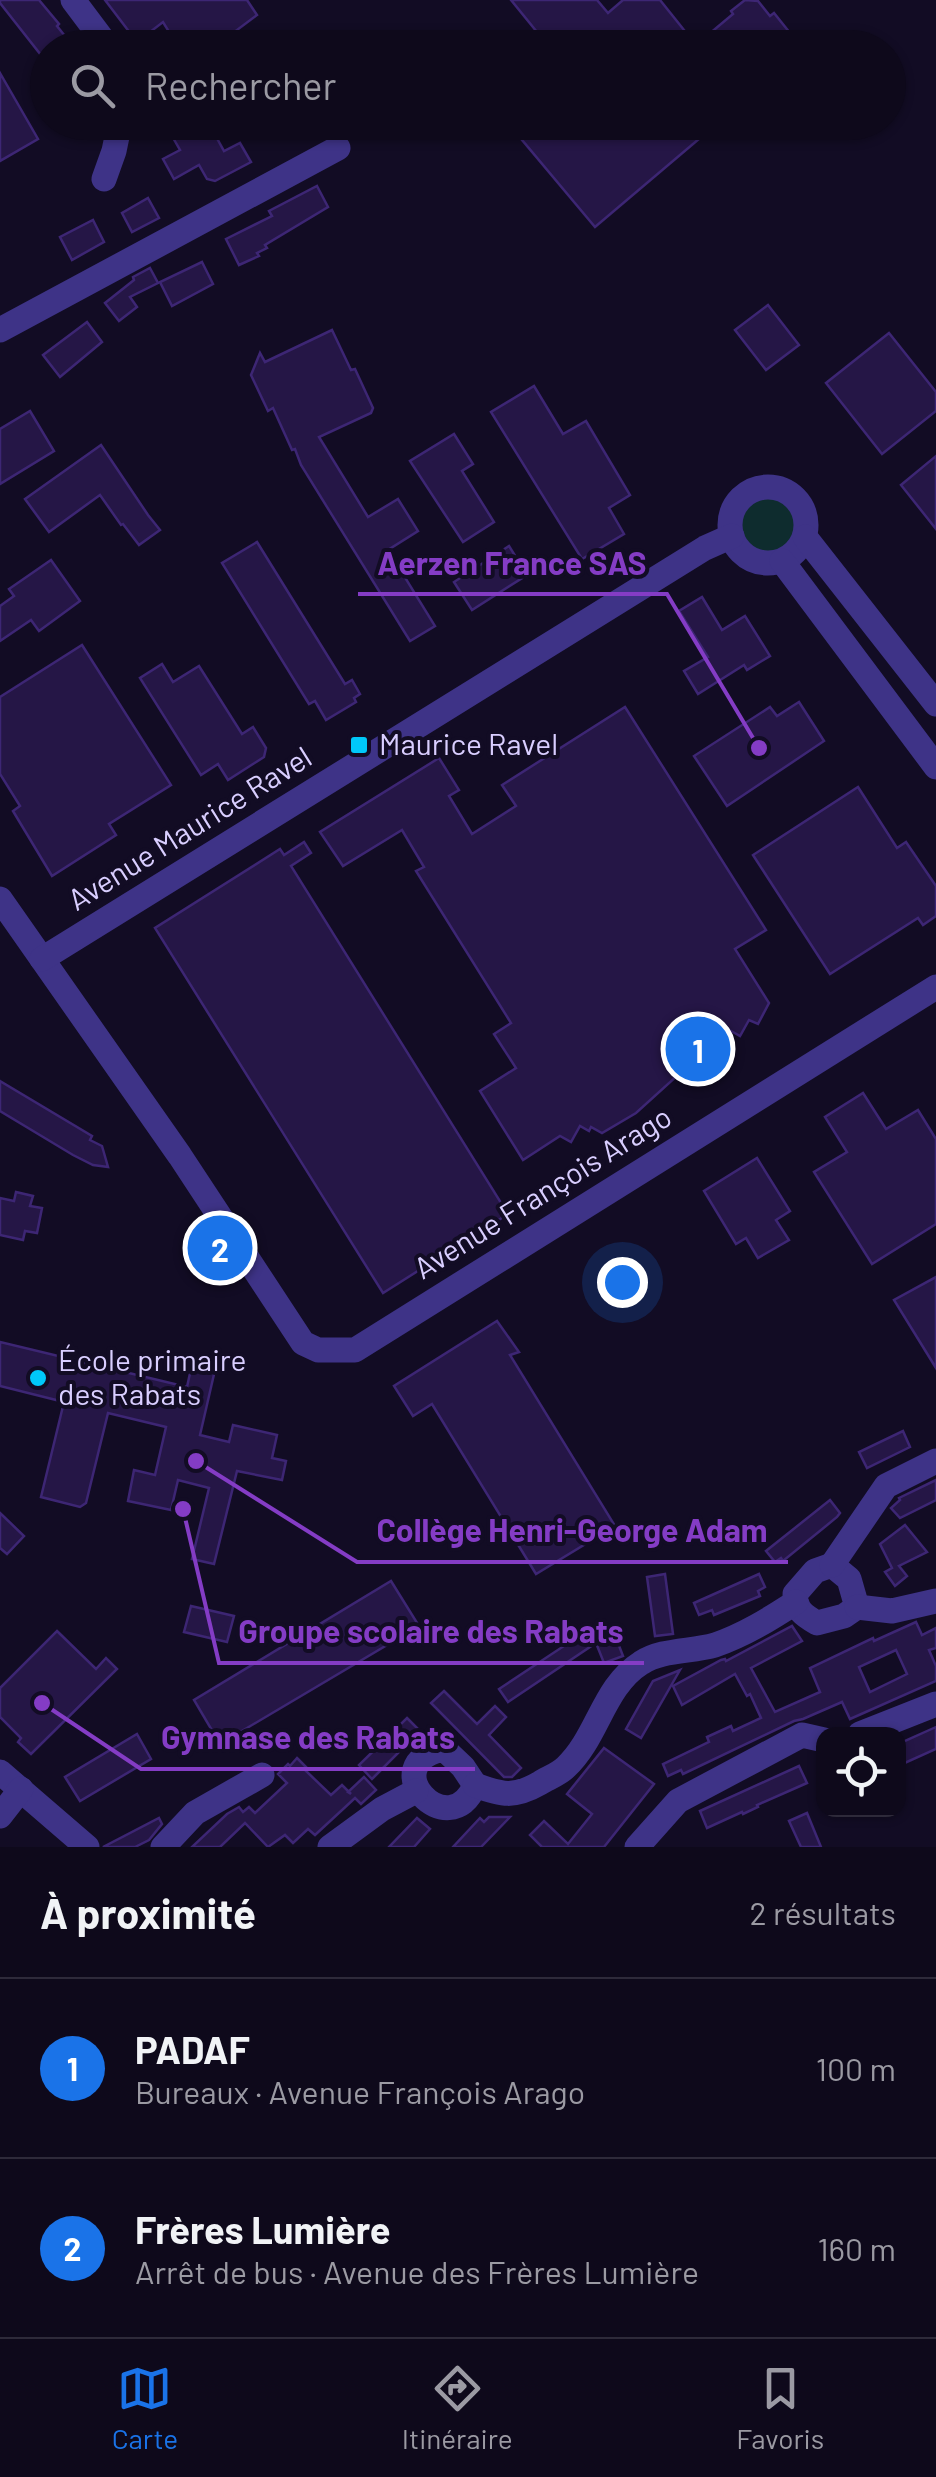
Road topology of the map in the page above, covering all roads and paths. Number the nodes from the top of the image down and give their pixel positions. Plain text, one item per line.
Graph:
1 (73, 0) edge
2 (95, 30) edge
3 (116, 140) edge
4 (338, 148) dead end
5 (104, 180) dead end
6 (0, 330) edge
7 (732, 536) junction
8 (805, 537) junction
9 (782, 561) junction
10 (936, 704) edge
11 (936, 767) edge
12 (0, 899) edge
13 (42, 959) junction
14 (936, 986) edge
15 (936, 1461) edge
16 (832, 1565) junction
17 (936, 1601) edge
18 (796, 1602) junction
19 (857, 1607) junction
20 (936, 1704) edge
21 (878, 1727) edge
22 (816, 1738) edge
23 (0, 1772) edge
24 (262, 1775) dead end
25 (475, 1785) junction
26 (22, 1790) junction
27 (416, 1791) junction
28 (0, 1816) edge
29 (87, 1847) edge
30 (163, 1847) edge
31 (330, 1847) edge
32 (637, 1847) edge

1 - 2 street
3 - 5 street
4 - 6 street
7 - 8 street
7 - 9 street
7 - 13 street, Avenue Maurice Ravel
8 - 9 street
8 - 10 street
9 - 11 street
12 - 13 street
13 - 14 street, Avenue François Arago
15 - 16 street
16 - 18 street
16 - 19 street
17 - 19 street
18 - 19 street
18 - 25 street
20 - 21 street
22 - 32 street
23 - 26 street
24 - 30 street
25 - 27 street
25 - 27 street
26 - 28 street
26 - 29 street
27 - 31 street

